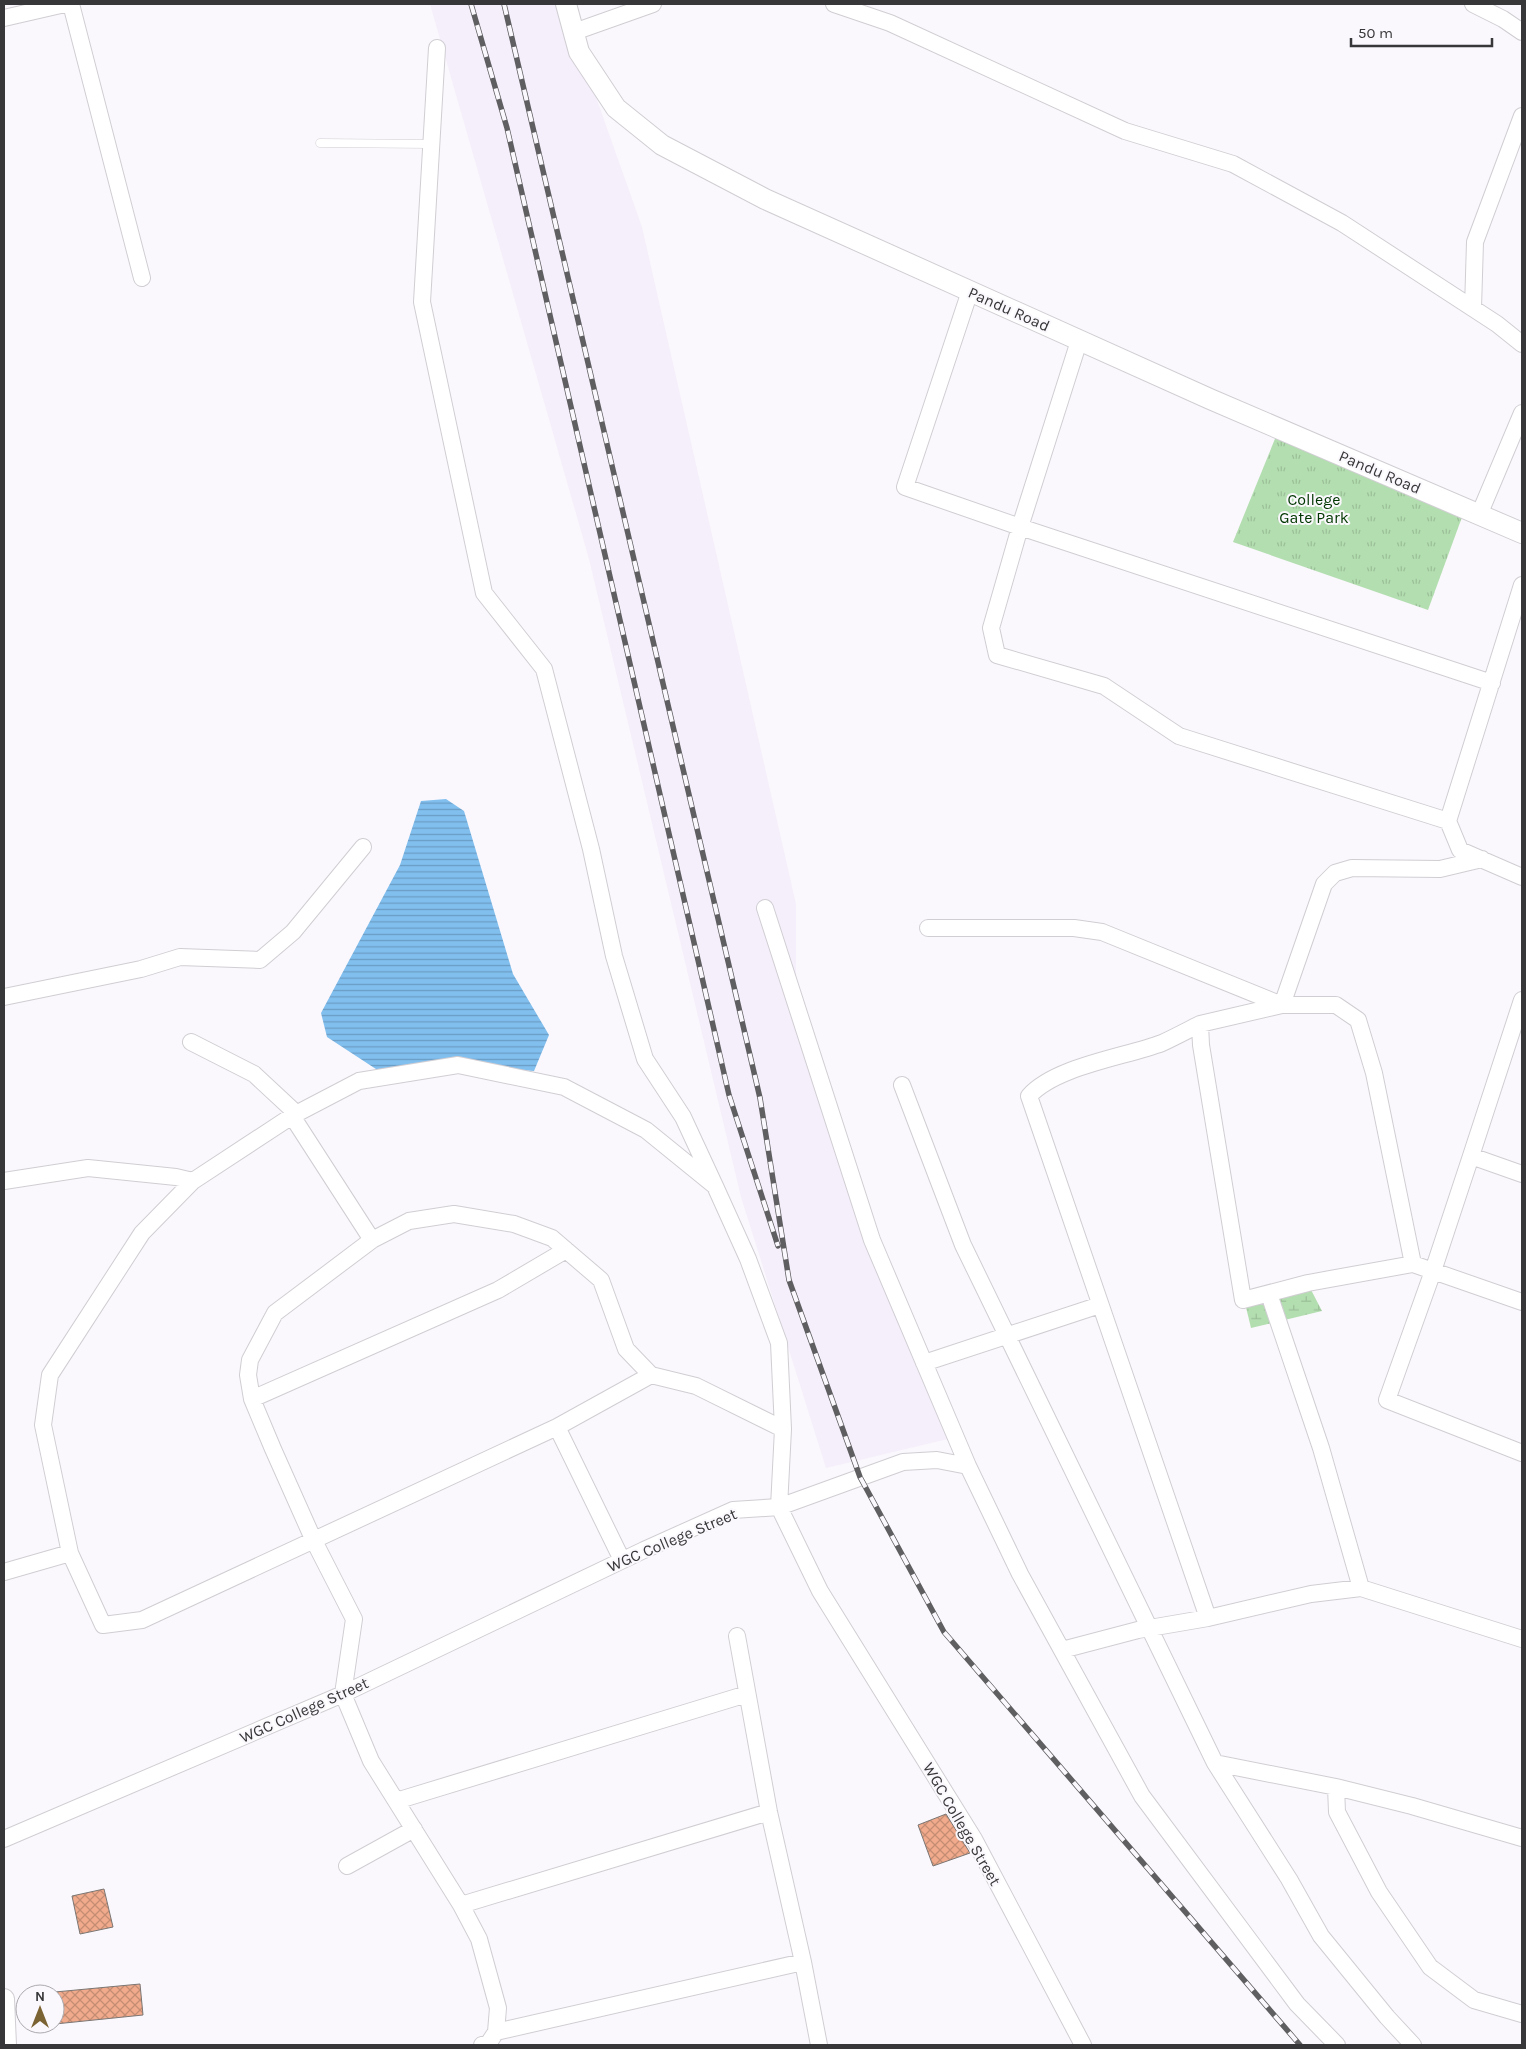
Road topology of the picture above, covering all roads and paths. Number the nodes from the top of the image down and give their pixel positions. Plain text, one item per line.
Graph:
1 (65, 4) edge
2 (71, 4) edge
3 (566, 4) edge
4 (653, 4) edge
5 (834, 4) edge
6 (1473, 4) edge
7 (4, 18) edge
8 (574, 32) junction
9 (1522, 32) edge
10 (437, 48) dead end
11 (1522, 116) edge
12 (320, 143) dead end
13 (431, 144) junction
14 (142, 278) dead end
15 (970, 291) junction
16 (1473, 308) junction
17 (1080, 341) junction
18 (1522, 344) edge
19 (1522, 413) edge
20 (1479, 514) junction
21 (1020, 527) junction
22 (1522, 533) edge
23 (1522, 585) edge
24 (1492, 683) junction
25 (1448, 821) junction
26 (363, 847) dead end
27 (1482, 859) junction
28 (1522, 877) edge
29 (765, 908) dead end
30 (928, 928) dead end
31 (4, 997) edge
32 (1522, 1000) edge
33 (1282, 1005) junction
34 (1200, 1024) junction
35 (1517, 1033) edge
36 (191, 1042) dead end
37 (902, 1085) dead end
38 (294, 1115) junction
39 (1470, 1156) junction
40 (1522, 1174) edge
41 (4, 1181) edge
42 (193, 1181) junction
43 (715, 1186) junction
44 (372, 1240) junction
45 (566, 1250) junction
46 (1413, 1264) junction
47 (1433, 1271) junction
48 (1270, 1294) junction
49 (1522, 1302) edge
50 (1100, 1305) junction
51 (1006, 1335) junction
52 (924, 1363) junction
53 (651, 1375) junction
54 (252, 1399) junction
55 (557, 1427) junction
56 (783, 1429) junction
57 (1522, 1453) edge
58 (968, 1466) junction
59 (779, 1507) junction
60 (314, 1541) junction
61 (70, 1553) junction
62 (622, 1560) junction
63 (4, 1572) edge
64 (1360, 1588) junction
65 (1208, 1618) junction
66 (1150, 1628) junction
67 (737, 1636) dead end
68 (1522, 1639) edge
69 (1062, 1650) junction
70 (343, 1694) junction
71 (747, 1694) junction
72 (1215, 1763) junction
73 (1336, 1787) junction
74 (396, 1801) junction
75 (769, 1812) junction
76 (414, 1829) junction
77 (1522, 1838) edge
78 (4, 1839) edge
79 (347, 1866) dead end
80 (462, 1906) junction
81 (803, 1962) junction
82 (4, 1999) edge
83 (1522, 2014) edge
84 (496, 2032) junction
85 (6, 2045) edge
86 (482, 2045) edge
87 (819, 2045) edge
88 (1083, 2045) edge
89 (1337, 2045) edge
90 (1413, 2045) edge

1 - 7 street
2 - 14 street
3 - 8 street, Pandu Road
4 - 8 street
5 - 16 street
6 - 9 street
8 - 15 street, Pandu Road
10 - 13 street
11 - 16 street
12 - 13 lane
13 - 43 street
15 - 17 street, Pandu Road
15 - 21 street
16 - 18 street
17 - 20 street, Pandu Road
17 - 21 street
19 - 20 street
20 - 22 street, Pandu Road
21 - 24 street
21 - 25 street
23 - 24 street
24 - 25 street
25 - 27 street
26 - 31 street
27 - 28 street
27 - 33 street
29 - 52 street
30 - 33 street
32 - 35 street
33 - 34 street
33 - 46 street
34 - 48 street
34 - 50 street
35 - 39 street
36 - 38 street
37 - 51 street
38 - 42 street
38 - 43 street
38 - 44 street
39 - 40 street
39 - 47 street
41 - 42 street
42 - 61 street
43 - 56 street
44 - 45 street
44 - 54 street
45 - 53 street
45 - 54 street
46 - 47 street
46 - 48 street
47 - 49 street
47 - 57 street
48 - 64 street
50 - 51 street
50 - 65 street
51 - 52 street
51 - 66 street
52 - 58 street
53 - 55 street
53 - 56 street
54 - 60 street
55 - 60 street
55 - 62 street
56 - 59 street
58 - 59 street
58 - 69 street
59 - 62 street, WGC College Street
59 - 88 street, WGC College Street
60 - 61 street
60 - 70 street
61 - 63 street
62 - 70 street, WGC College Street
64 - 65 street
64 - 68 street
65 - 66 street
66 - 69 street
66 - 72 street
67 - 71 street
69 - 89 street
70 - 74 street
70 - 78 street, WGC College Street
71 - 74 street
71 - 75 street
72 - 73 street
72 - 90 street
73 - 77 street
73 - 83 street
74 - 76 street
75 - 80 street
75 - 81 street
76 - 79 street
76 - 80 street
80 - 84 street
81 - 84 street
81 - 87 street
82 - 85 street
84 - 86 street

